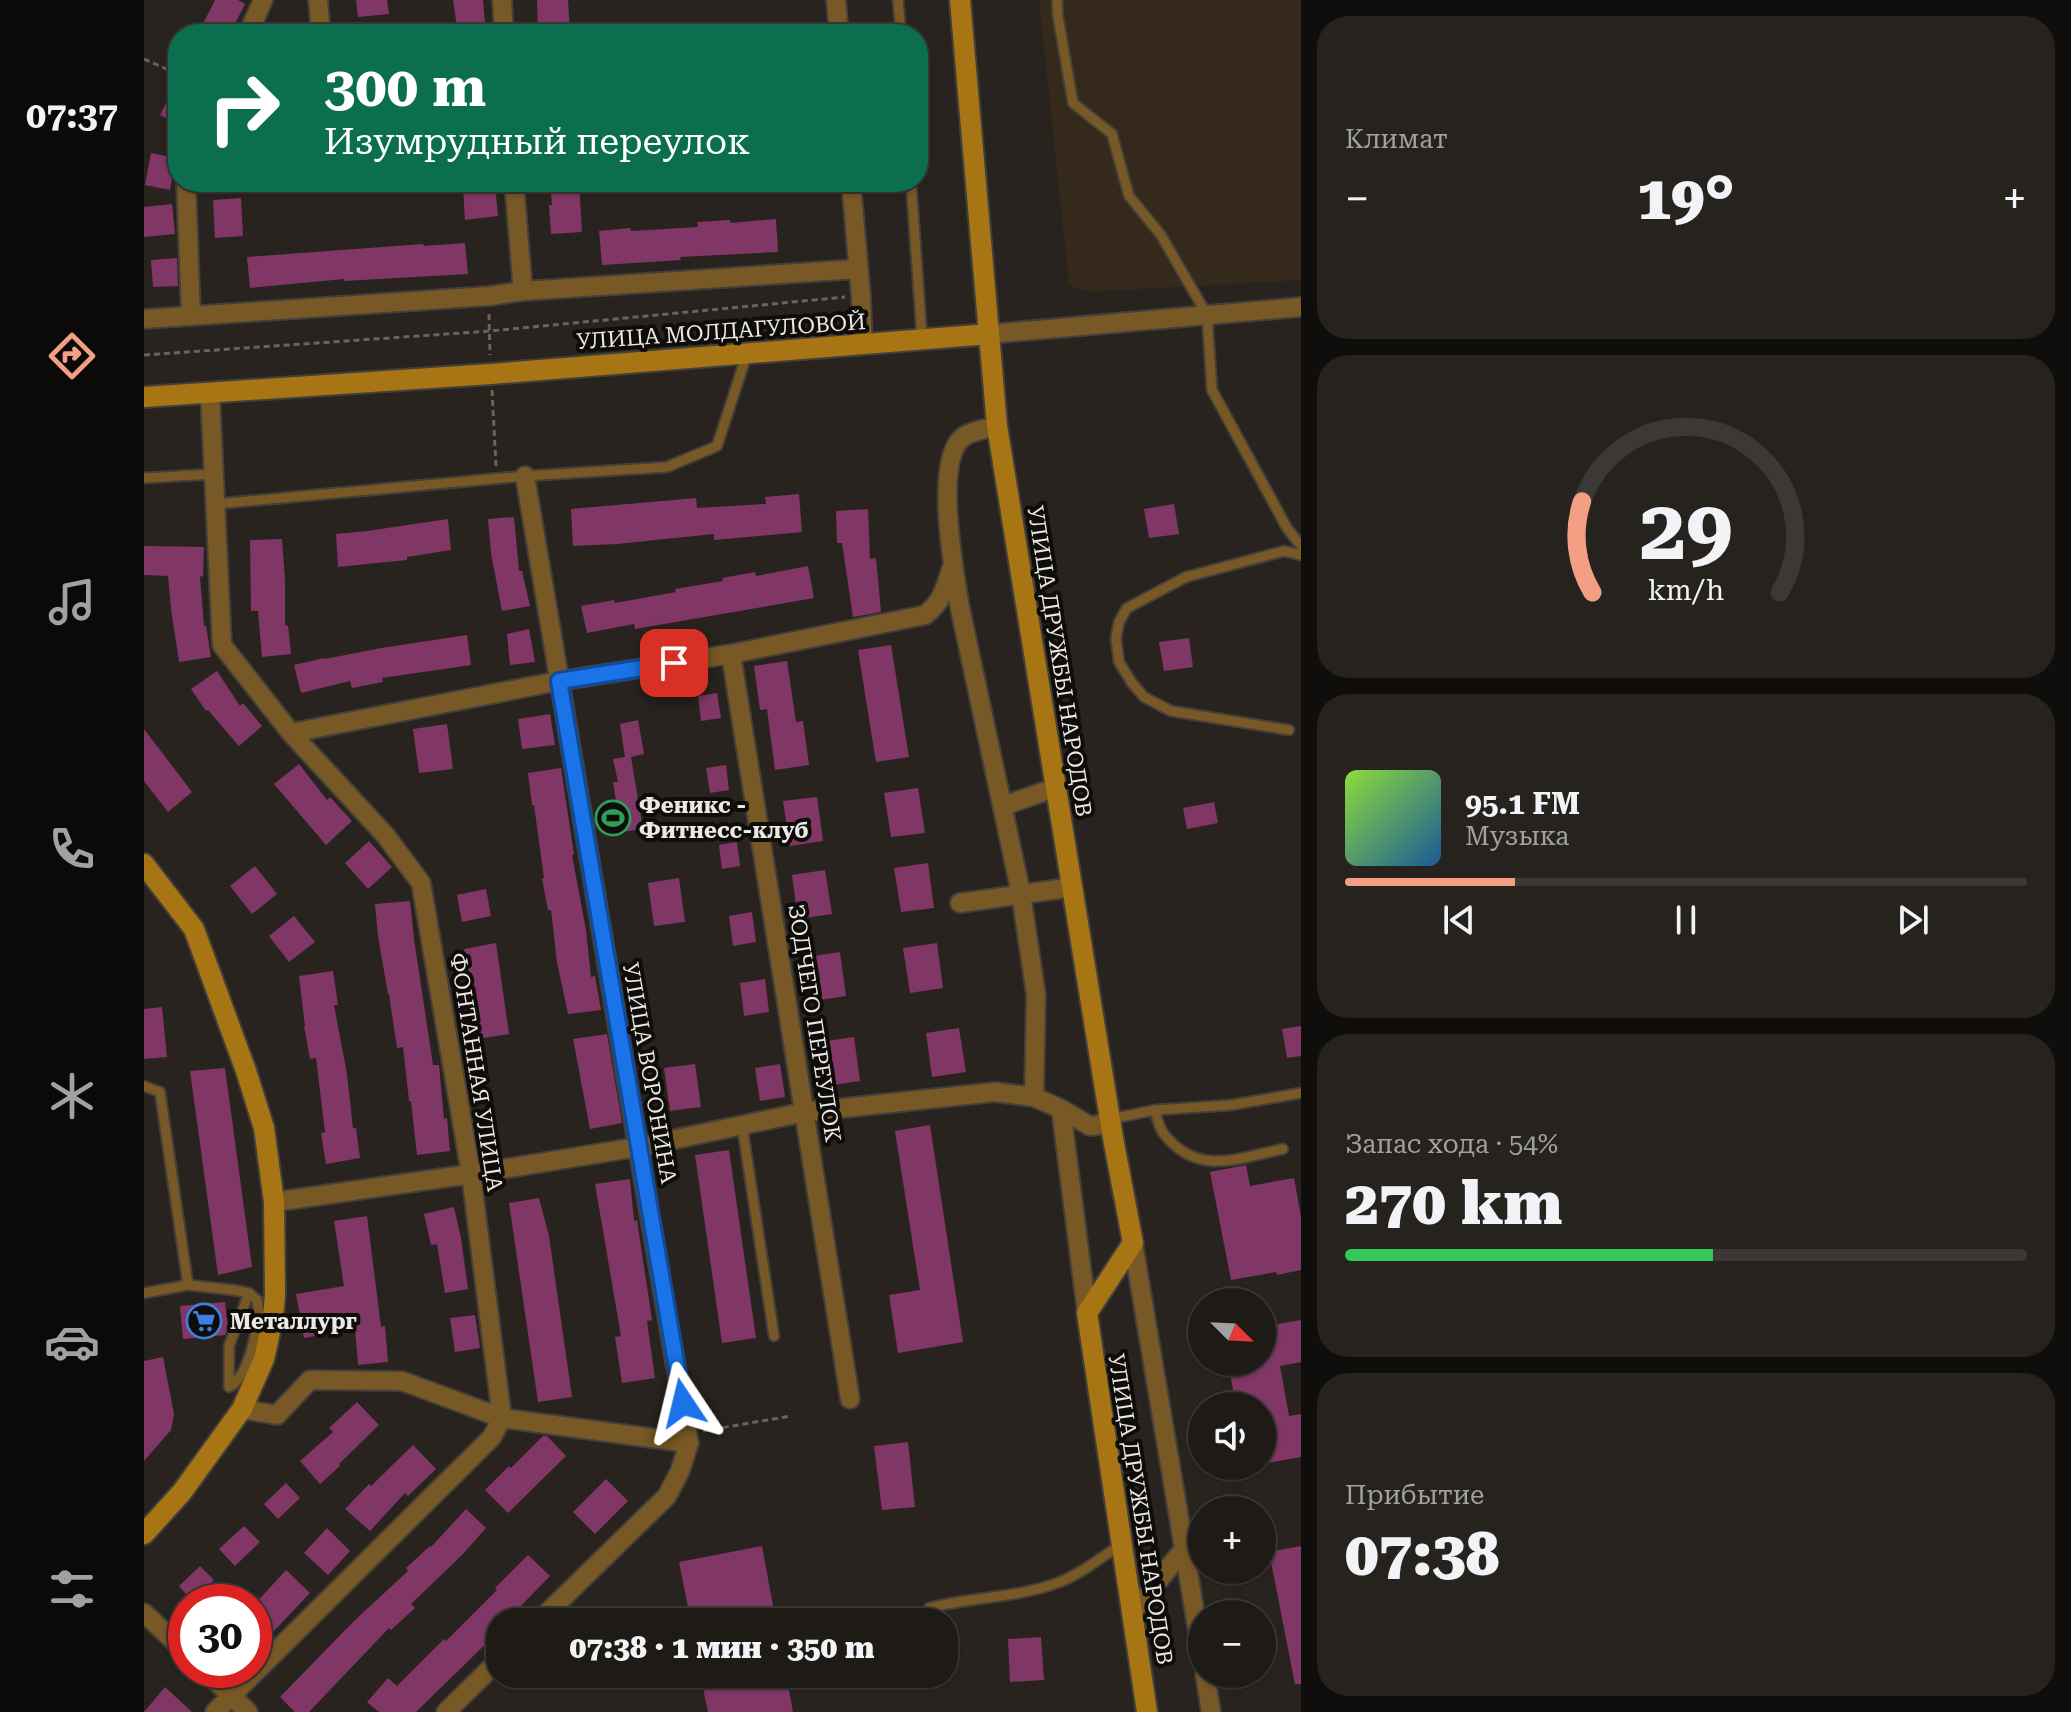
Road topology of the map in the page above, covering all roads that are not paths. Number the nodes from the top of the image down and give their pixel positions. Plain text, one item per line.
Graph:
1 (263, 0) edge
2 (318, 0) edge
3 (502, 0) edge
4 (836, 0) edge
5 (898, 0) edge
6 (960, 0) edge
7 (1057, 0) edge
8 (252, 24) edge
9 (320, 24) edge
10 (503, 24) edge
11 (838, 24) edge
12 (900, 24) edge
13 (186, 192) edge
14 (515, 192) edge
15 (852, 192) edge
16 (912, 192) edge
17 (858, 269) junction
18 (523, 291) junction
19 (1301, 307) edge
20 (1207, 315) junction
21 (191, 316) junction
22 (144, 319) edge
23 (989, 334) junction
24 (922, 340) junction
25 (863, 345) junction
26 (748, 352) junction
27 (210, 394) junction
28 (144, 397) edge
29 (997, 426) junction
30 (213, 474) junction
31 (525, 476) junction
32 (144, 478) edge
33 (215, 504) junction
34 (1301, 546) edge
35 (1301, 555) edge
36 (952, 565) junction
37 (731, 654) junction
38 (559, 681) junction
39 (1289, 730) dead end
40 (291, 733) junction
41 (1057, 787) junction
42 (1003, 806) junction
43 (144, 864) edge
44 (1073, 887) junction
45 (1021, 894) junction
46 (960, 903) dead end
47 (144, 1086) edge
48 (1301, 1093) edge
49 (1034, 1097) junction
50 (1061, 1109) junction
51 (1155, 1110) junction
52 (805, 1112) junction
53 (1110, 1119) junction
54 (742, 1125) junction
55 (638, 1147) junction
56 (1283, 1149) dead end
57 (471, 1174) junction
58 (274, 1202) junction
59 (1133, 1243) junction
60 (188, 1285) junction
61 (144, 1293) edge
62 (249, 1293) junction
63 (1087, 1313) junction
64 (266, 1316) junction
65 (774, 1336) dead end
66 (850, 1399) dead end
67 (242, 1409) junction
68 (502, 1418) junction
69 (688, 1437) junction
70 (144, 1534) edge
71 (1122, 1544) junction
72 (1184, 1549) junction
73 (1193, 1600) edge
74 (552, 1608) edge
75 (929, 1608) dead end
76 (144, 1613) edge
77 (1132, 1613) junction
78 (168, 1635) edge
79 (486, 1673) edge
80 (223, 1688) edge
81 (1207, 1688) edge
82 (231, 1695) junction
83 (215, 1712) edge
84 (248, 1712) edge
85 (446, 1712) edge
86 (1147, 1712) edge
87 (1211, 1712) edge

1 - 8 street
2 - 9 street
3 - 10 street
4 - 11 street
5 - 12 lane
6 - 23 street, УЛИЦА ДРУЖБЫ НАРОДОВ
7 - 20 lane
13 - 21 street
14 - 18 street
15 - 17 street
16 - 24 lane
17 - 18 street
17 - 25 street
18 - 21 street
19 - 20 street, УЛИЦА МОЛДАГУЛОВОЙ
20 - 23 street, УЛИЦА МОЛДАГУЛОВОЙ
20 - 34 lane
21 - 22 street
23 - 24 street, УЛИЦА МОЛДАГУЛОВОЙ
23 - 29 street, УЛИЦА ДРУЖБЫ НАРОДОВ
24 - 25 street, УЛИЦА МОЛДАГУЛОВОЙ
25 - 26 street, УЛИЦА МОЛДАГУЛОВОЙ
26 - 27 street, УЛИЦА МОЛДАГУЛОВОЙ
26 - 31 lane
27 - 28 street, УЛИЦА МОЛДАГУЛОВОЙ
27 - 30 street, ФОНТАННАЯ УЛИЦА
29 - 36 street
29 - 41 street, УЛИЦА ДРУЖБЫ НАРОДОВ
30 - 32 lane
30 - 33 street, ФОНТАННАЯ УЛИЦА
31 - 33 lane
31 - 38 street, УЛИЦА ВОРОНИНА
33 - 40 street, ФОНТАННАЯ УЛИЦА
35 - 39 lane
36 - 37 street
36 - 42 street
37 - 38 street
37 - 52 street, ЗОДЧЕГО ПЕРЕУЛОК
38 - 40 street
38 - 55 street, УЛИЦА ВОРОНИНА
40 - 57 street, ФОНТАННАЯ УЛИЦА
41 - 42 street
41 - 44 street, УЛИЦА ДРУЖБЫ НАРОДОВ
42 - 45 street
43 - 58 street
44 - 45 street
44 - 53 street, УЛИЦА ДРУЖБЫ НАРОДОВ
45 - 46 street
45 - 49 street
47 - 60 lane
48 - 51 lane
49 - 50 street
49 - 52 street
50 - 53 street
50 - 63 street, УЛИЦА ДРУЖБЫ НАРОДОВ
51 - 53 lane
51 - 56 lane
52 - 54 street
52 - 66 street, ЗОДЧЕГО ПЕРЕУЛОК
53 - 59 street, УЛИЦА ДРУЖБЫ НАРОДОВ
54 - 55 street
54 - 65 lane
55 - 57 street
55 - 69 street, УЛИЦА ВОРОНИНА
57 - 58 street
57 - 68 street, ФОНТАННАЯ УЛИЦА
58 - 64 street
59 - 63 street
59 - 72 street
60 - 61 lane
60 - 62 lane
62 - 64 lane
62 - 64 lane
63 - 71 street, УЛИЦА ДРУЖБЫ НАРОДОВ
64 - 67 street
67 - 68 street
67 - 70 street
68 - 69 street
68 - 82 street
69 - 74 street
71 - 75 lane
71 - 77 street, УЛИЦА ДРУЖБЫ НАРОДОВ
72 - 73 street
72 - 77 street
76 - 78 street
77 - 86 street, УЛИЦА ДРУЖБЫ НАРОДОВ
79 - 85 street
80 - 82 street
81 - 87 street
82 - 83 street
82 - 84 street

